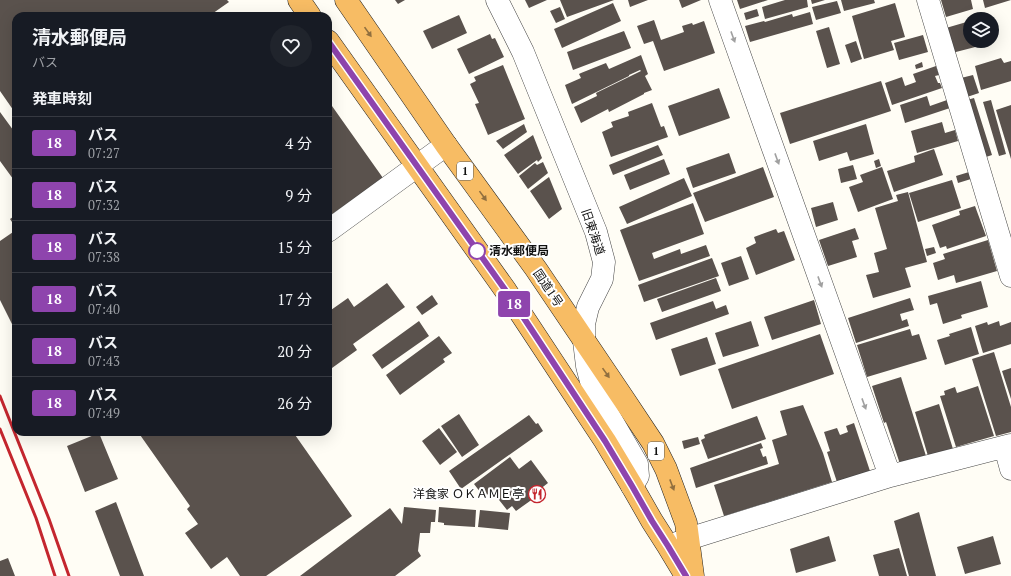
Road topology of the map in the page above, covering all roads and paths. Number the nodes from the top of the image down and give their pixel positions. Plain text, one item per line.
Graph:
1 (299, 0) edge
2 (346, 0) edge
3 (497, 0) edge
4 (720, 0) edge
5 (928, 0) edge
6 (307, 12) edge
7 (332, 47) edge
8 (446, 145) junction
9 (417, 167) junction
10 (332, 228) edge
11 (1011, 276) edge
12 (584, 341) junction
13 (1008, 446) edge
14 (1011, 469) edge
15 (890, 476) junction
16 (632, 486) junction
17 (678, 542) junction
18 (686, 576) edge
19 (693, 576) edge

1 - 6 highway
2 -> 8 highway, 国道1号 / 1
3 - 12 street, 旧東海道
4 -> 15 street
5 - 11 street
7 - 9 highway, 国道1号 / 1
8 - 9 street
8 -> 12 highway, 国道1号 / 1
9 - 10 street
9 - 16 highway, 国道1号 / 1
12 - 16 street, 旧東海道
12 -> 17 highway, 国道1号 / 1
13 - 14 street
13 - 15 street
15 - 17 street
16 - 17 highway, 国道1号 / 1
17 - 18 highway, 国道1号 / 1
17 - 19 highway, 国道1号 / 1

